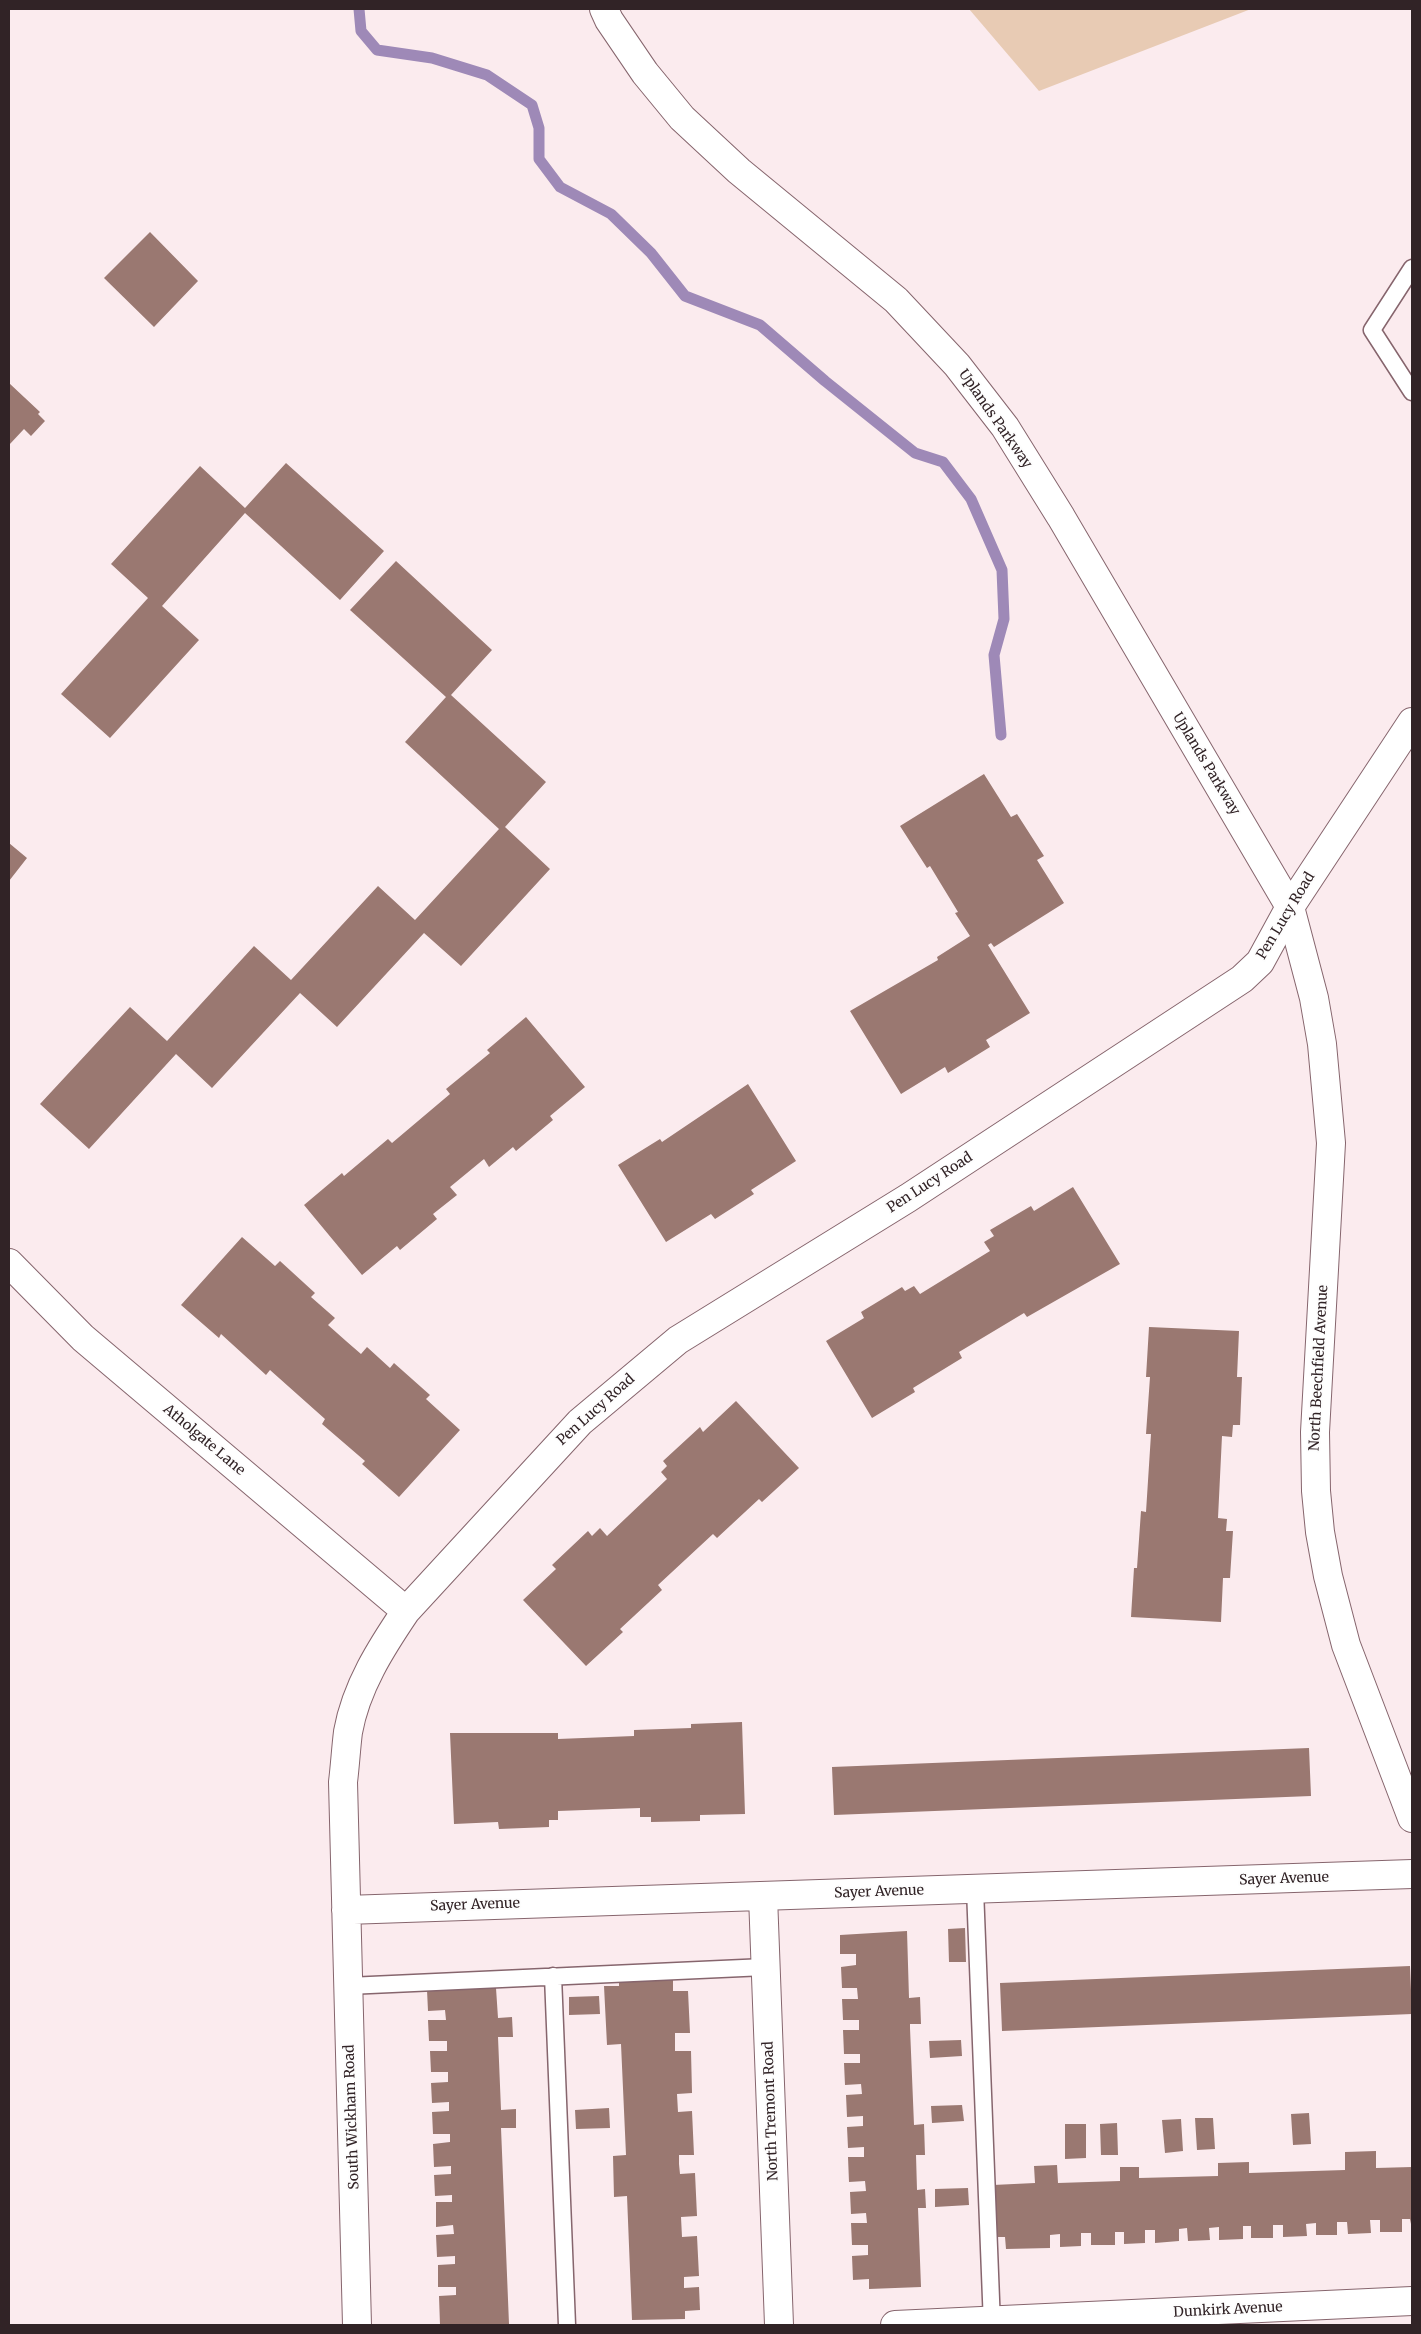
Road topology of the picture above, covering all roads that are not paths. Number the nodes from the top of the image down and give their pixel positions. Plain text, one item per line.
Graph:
1 (604, 9) edge
2 (1412, 268) edge
3 (1412, 392) edge
4 (1412, 722) edge
5 (1290, 907) junction
6 (9, 1263) edge
7 (406, 1611) junction
8 (1412, 1818) edge
9 (1412, 1874) edge
10 (975, 1888) junction
11 (763, 1896) junction
12 (346, 1910) junction
13 (765, 1967) junction
14 (553, 1976) junction
15 (348, 1986) junction
16 (1412, 2301) edge
17 (992, 2323) edge
18 (357, 2325) edge
19 (567, 2325) edge
20 (779, 2325) edge
21 (895, 2325) edge

1 - 5 street, Uplands Parkway
2 - 3 lane
4 - 5 street, Pen Lucy Road
5 - 7 street, Pen Lucy Road
5 - 8 street, North Beechfield Avenue
6 - 7 street, Atholgate Lane
7 - 12 street, Pen Lucy Road
9 - 10 street, Sayer Avenue
10 - 11 street, Sayer Avenue
10 - 17 lane
11 - 12 street, Sayer Avenue
11 - 13 street, North Tremont Road
12 - 15 street, South Wickham Road
13 - 14 lane
13 - 20 street, North Tremont Road
14 - 15 lane
14 - 19 lane
15 - 18 street, South Wickham Road
16 - 17 street, Dunkirk Avenue
17 - 21 street, Dunkirk Avenue

